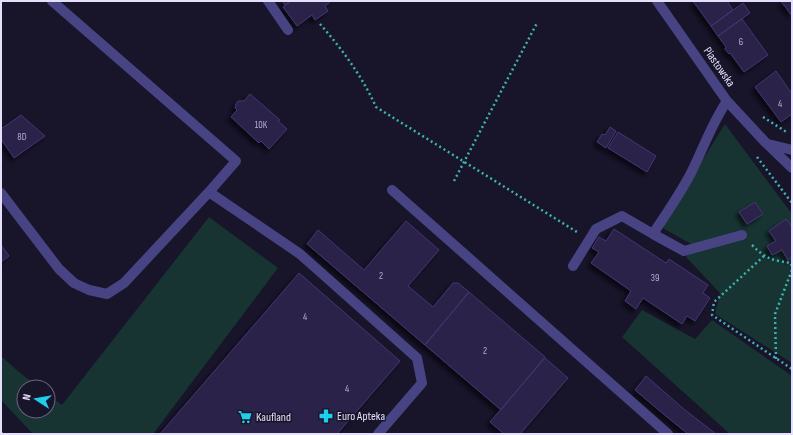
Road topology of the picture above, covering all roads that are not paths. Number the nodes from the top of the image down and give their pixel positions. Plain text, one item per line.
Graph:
1 (52, 1) edge
2 (268, 1) edge
3 (657, 1) edge
4 (288, 30) dead end
5 (727, 102) junction
6 (766, 143) junction
7 (792, 150) edge
8 (792, 168) edge
9 (392, 190) dead end
10 (209, 192) junction
11 (1, 193) edge
12 (653, 234) junction
13 (742, 235) dead end
14 (573, 266) dead end
15 (378, 434) edge
16 (668, 434) edge

1 - 10 street
2 - 4 street
3 - 5 street, Piastowska
5 - 6 street, Piastowska
5 - 12 street
6 - 7 street
6 - 8 street, Piastowska
9 - 16 street
10 - 11 street
10 - 15 street
12 - 13 street
12 - 14 street

